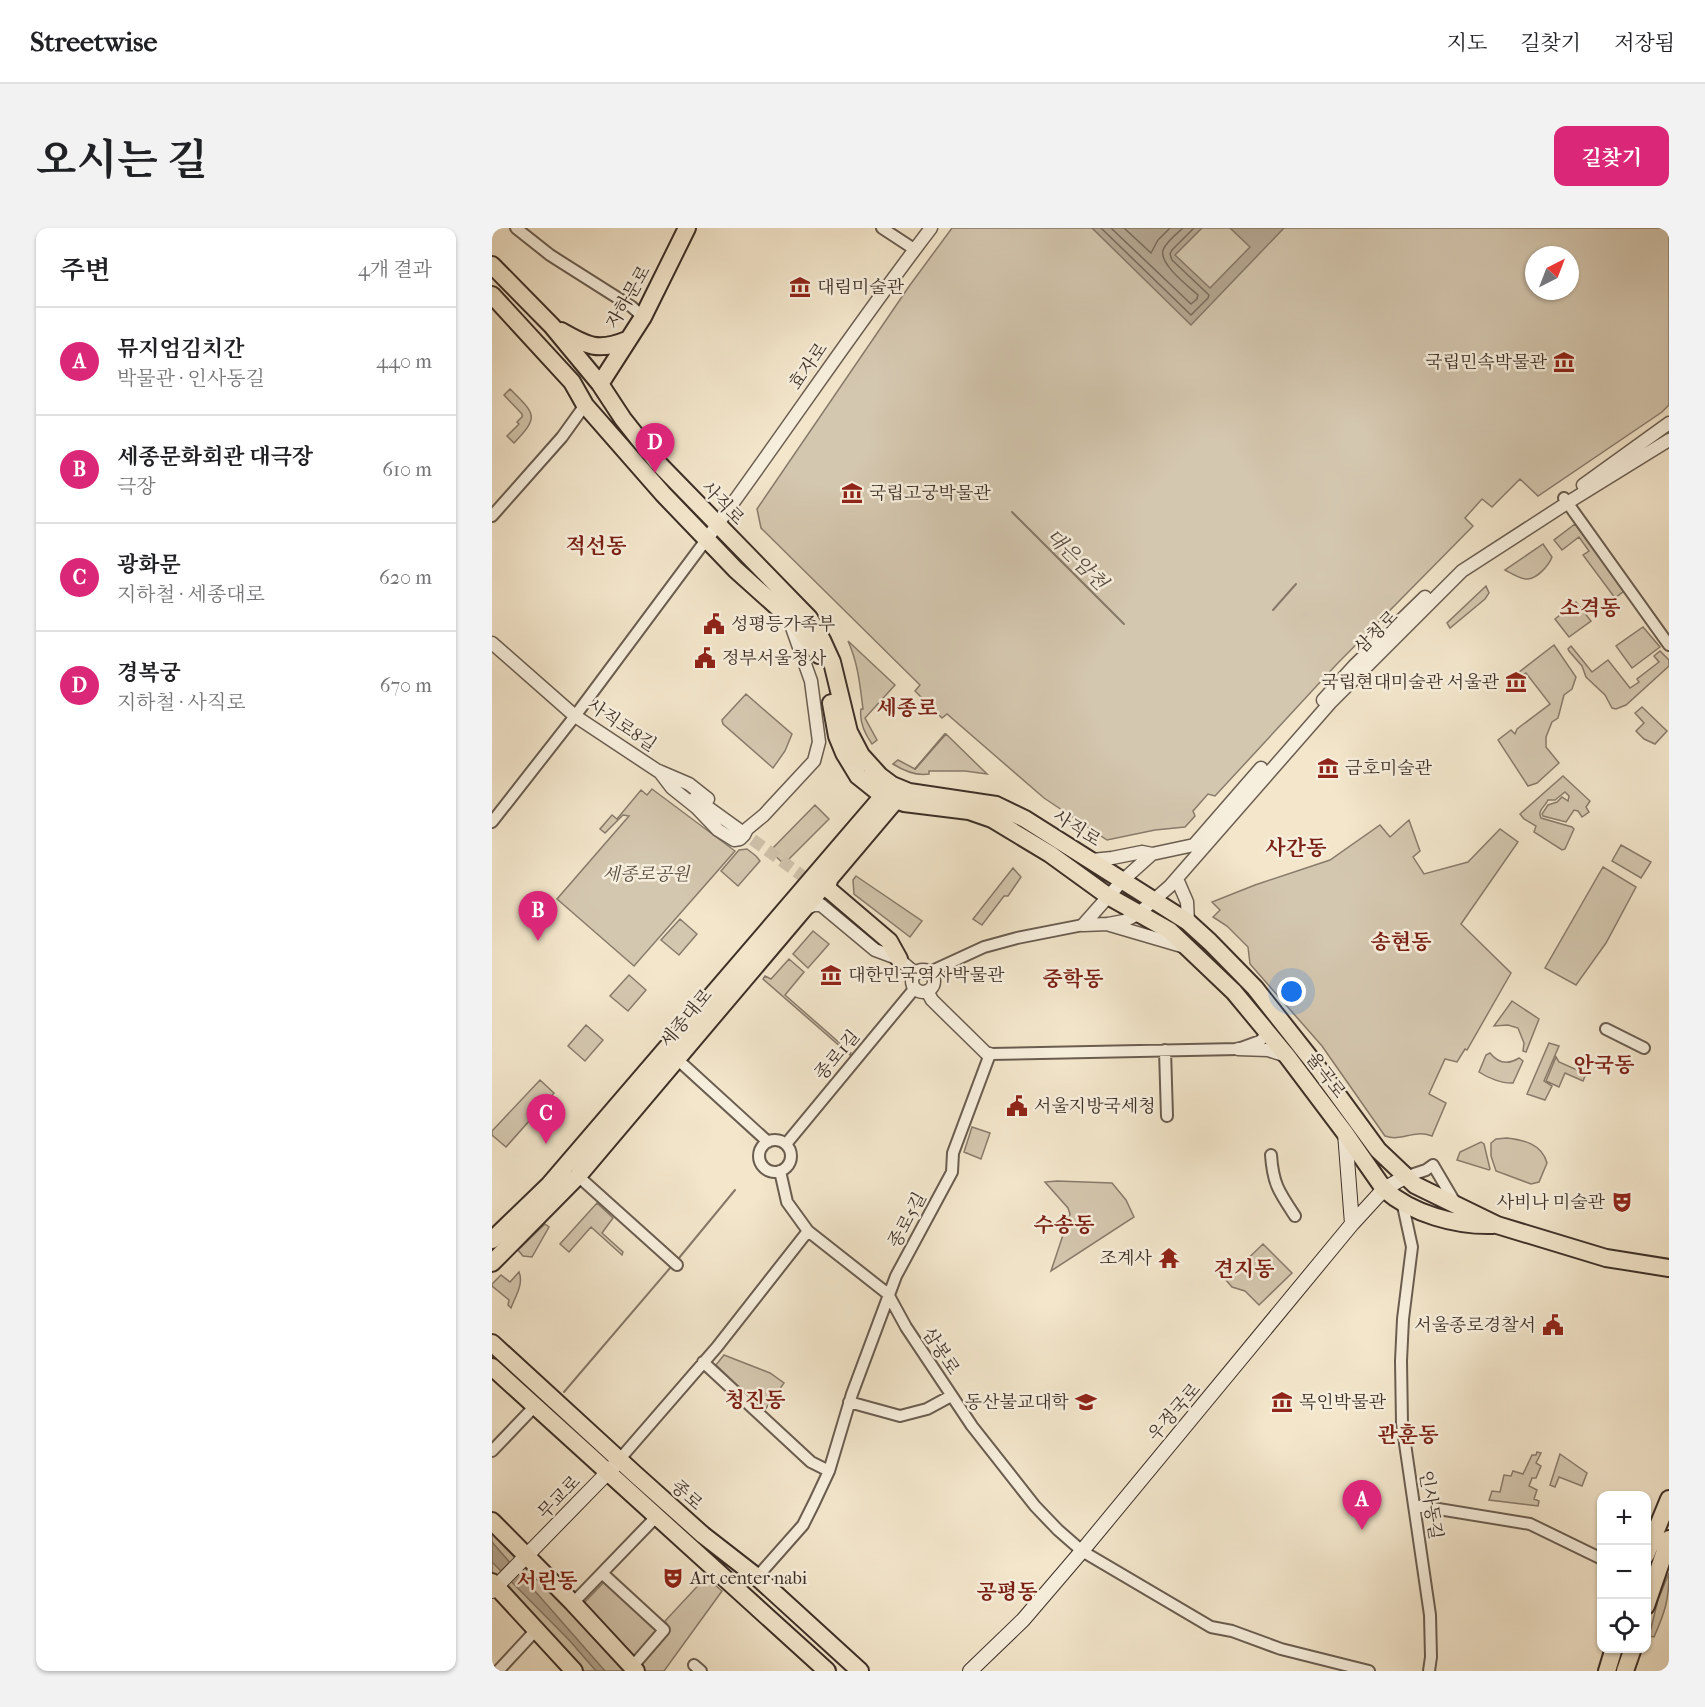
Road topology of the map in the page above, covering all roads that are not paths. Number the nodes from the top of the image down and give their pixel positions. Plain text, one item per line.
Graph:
1 (516, 228) edge
2 (687, 228) edge
3 (882, 228) edge
4 (931, 228) edge
5 (914, 249) junction
6 (492, 265) edge
7 (492, 295) edge
8 (643, 317) junction
9 (552, 326) junction
10 (627, 339) junction
11 (575, 354) junction
12 (559, 367) junction
13 (600, 384) junction
14 (585, 405) junction
15 (1668, 424) edge
16 (1669, 440) edge
17 (1566, 500) junction
18 (492, 516) edge
19 (717, 526) junction
20 (706, 540) junction
21 (788, 616) junction
22 (492, 643) edge
23 (1669, 645) edge
24 (575, 716) junction
25 (865, 782) junction
26 (894, 793) junction
27 (864, 819) junction
28 (492, 822) edge
29 (1152, 854) junction
30 (1092, 860) junction
31 (830, 878) junction
32 (1177, 879) junction
33 (1122, 881) junction
34 (1108, 896) junction
35 (1152, 900) junction
36 (839, 903) dead end
37 (801, 912) junction
38 (1138, 914) junction
39 (1188, 922) junction
40 (1108, 924) junction
41 (1083, 925) junction
42 (1186, 947) junction
43 (899, 960) junction
44 (930, 973) junction
45 (916, 974) junction
46 (924, 990) junction
47 (1264, 1029) junction
48 (1606, 1029) dead end
49 (1644, 1048) dead end
50 (1238, 1049) junction
51 (1165, 1050) junction
52 (990, 1054) junction
53 (1287, 1056) junction
54 (677, 1059) junction
55 (1167, 1116) dead end
56 (1345, 1132) junction
57 (768, 1142) junction
58 (786, 1144) junction
59 (1271, 1155) dead end
60 (780, 1171) junction
61 (578, 1176) junction
62 (1405, 1177) junction
63 (1384, 1189) junction
64 (1402, 1201) junction
65 (1456, 1205) junction
66 (1295, 1215) dead end
67 (1352, 1224) junction
68 (1497, 1225) junction
69 (808, 1231) junction
70 (492, 1240) edge
71 (492, 1263) edge
72 (678, 1265) dead end
73 (1669, 1268) edge
74 (888, 1294) junction
75 (492, 1343) edge
76 (704, 1362) junction
77 (492, 1367) edge
78 (951, 1396) junction
79 (849, 1402) junction
80 (535, 1406) junction
81 (492, 1451) edge
82 (614, 1466) junction
83 (829, 1471) junction
84 (1669, 1498) edge
85 (1414, 1505) junction
86 (656, 1517) junction
87 (492, 1521) edge
88 (1669, 1539) edge
89 (1651, 1545) edge
90 (1082, 1551) junction
91 (1597, 1557) edge
92 (525, 1558) junction
93 (602, 1573) junction
94 (757, 1577) junction
95 (496, 1585) edge
96 (1649, 1599) edge
97 (573, 1603) junction
98 (536, 1630) junction
99 (1612, 1653) edge
100 (1631, 1653) edge
101 (634, 1669) edge
102 (498, 1671) edge
103 (574, 1671) edge
104 (827, 1671) edge
105 (860, 1671) edge
106 (970, 1671) edge
107 (1370, 1671) edge
108 (1429, 1671) edge
109 (1607, 1671) edge
110 (1625, 1671) edge

1 - 8 street
2 - 8 main road, 자하문로
3 - 5 street
4 - 5 street, 효자로
5 - 19 street, 효자로
6 - 9 main road, 사직로
7 - 12 main road, 사직로
8 - 10 main road, 자하문로
9 - 10 main road
9 - 11 main road, 사직로
10 - 13 main road, 자하문로
11 - 12 main road
11 - 13 main road, 사직로
12 - 14 main road, 사직로
13 - 14 street
13 - 19 main road, 사직로
14 - 18 street
14 - 20 main road, 사직로
15 - 17 street, 삼청로
16 - 17 street, 삼청로
17 - 23 street
17 - 29 street, 삼청로
17 - 32 street, 삼청로
19 - 20 street, 효자로
19 - 26 main road, 사직로
20 - 21 main road, 사직로
20 - 24 street
21 - 24 street, 사직로8길
21 - 25 main road, 사직로
22 - 24 street, 사직로8길
24 - 28 street
25 - 26 main road, 사직로
25 - 27 main road
26 - 27 main road, 세종대로
26 - 30 main road, 사직로
26 - 31 main road, 세종대로
26 - 34 main road, 사직로
27 - 70 main road, 세종대로
29 - 30 street, 삼청로
29 - 33 street
30 - 33 main road, 사직로
31 - 37 main road, 세종대로
31 - 43 main road
32 - 35 street, 삼청로
32 - 39 street
33 - 34 street
33 - 35 main road, 사직로
34 - 38 main road, 사직로
34 - 41 street
35 - 38 street, 삼청로
35 - 39 main road, 율곡로
36 - 43 street
37 - 43 street
37 - 54 main road, 세종대로
38 - 40 street
38 - 42 main road, 율곡로
39 - 62 main road, 율곡로
40 - 41 street
40 - 42 street
41 - 44 street
42 - 47 main road, 율곡로
43 - 45 street
44 - 45 street
44 - 46 street
45 - 46 street
46 - 52 street
46 - 58 street, 종로1길
47 - 50 street
47 - 53 main road, 율곡로
48 - 49 street
50 - 51 street
50 - 53 street
51 - 52 street
51 - 55 street
52 - 74 street, 종로5길
53 - 56 main road, 율곡로
54 - 57 street
54 - 61 main road, 세종대로
56 - 63 main road, 율곡로
56 - 67 main road
57 - 58 street
57 - 60 street
58 - 60 street
59 - 66 street
60 - 69 street, 삼봉로
61 - 71 main road, 세종대로
61 - 72 street
62 - 63 main road, 우정국로
62 - 65 main road, 율곡로
62 - 65 street
63 - 64 main road, 율곡로
63 - 67 main road, 우정국로
64 - 68 main road, 율곡로
64 - 85 street, 인사동길
65 - 68 main road, 율곡로
67 - 90 main road, 우정국로
68 - 73 main road, 율곡로
69 - 74 street, 삼봉로
69 - 76 street
74 - 78 street, 삼봉로
74 - 79 street, 종로5길
75 - 82 main road, 종로
76 - 82 street
76 - 83 street
77 - 80 main road, 종로
78 - 79 street
78 - 90 street, 삼봉로
79 - 83 street, 종로5길
80 - 81 street
80 - 82 main road, 종로
82 - 86 main road, 종로
82 - 92 main road, 무교로
82 - 94 main road, 종로
83 - 94 street, 종로5길
84 - 89 main road
85 - 91 street
85 - 108 street, 인사동길
86 - 93 street, 종로
86 - 104 main road, 종로
87 - 92 main road
88 - 96 main road
90 - 106 main road, 우정국로
90 - 107 street, 삼봉로
92 - 95 main road, 무교로
92 - 97 main road
93 - 97 street, 종로
93 - 101 street
94 - 105 main road, 종로
95 - 98 main road
97 - 101 main road
98 - 102 street
98 - 103 main road
99 - 109 main road
100 - 110 main road

